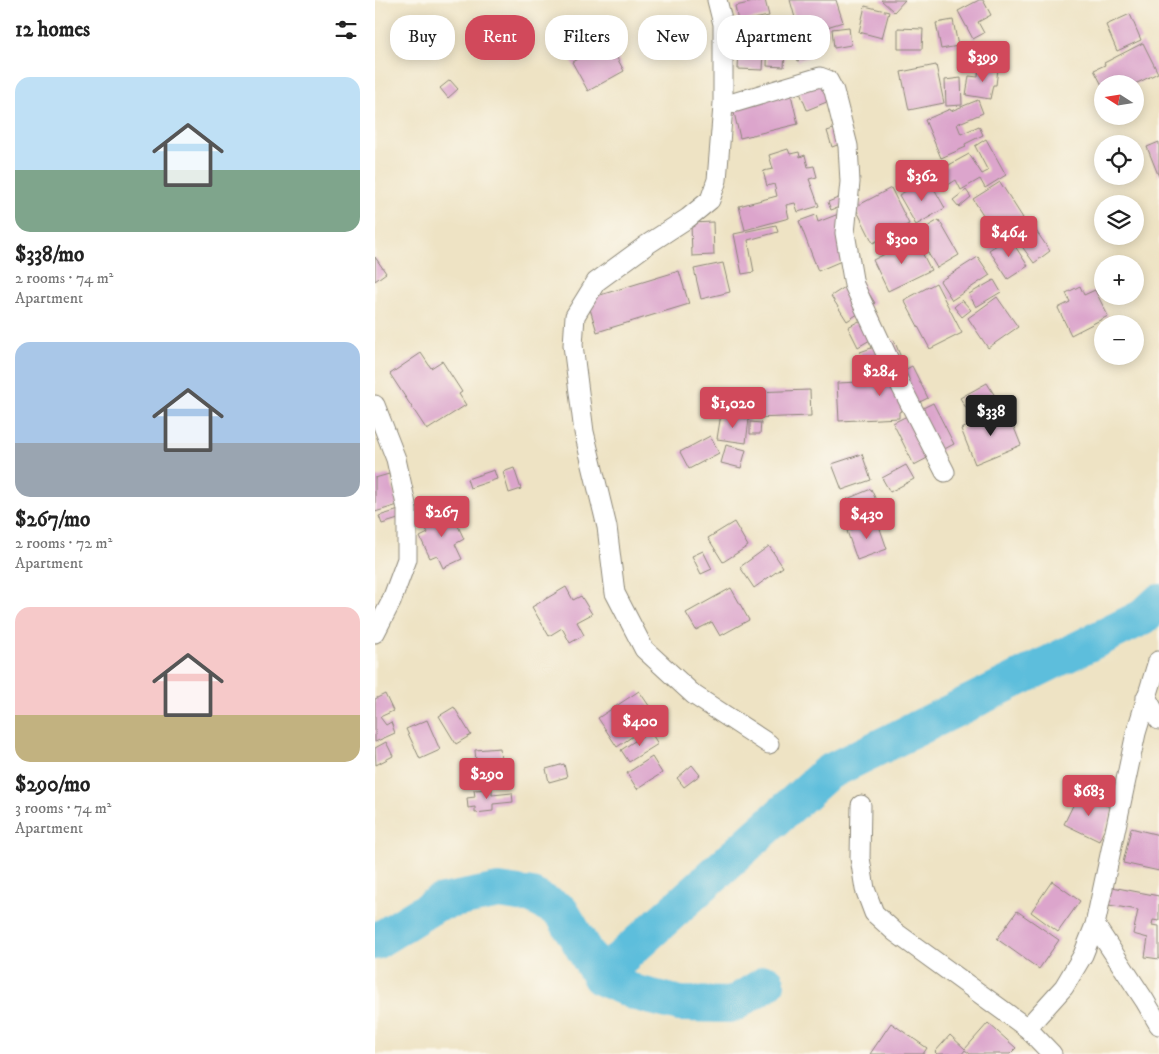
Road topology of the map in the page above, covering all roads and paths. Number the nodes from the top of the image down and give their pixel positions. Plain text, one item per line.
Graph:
1 (717, 0) edge
2 (723, 106) junction
3 (375, 405) edge
4 (945, 472) dead end
5 (375, 633) edge
6 (1158, 661) edge
7 (1146, 697) junction
8 (1159, 720) edge
9 (769, 744) dead end
10 (861, 805) dead end
11 (1095, 925) junction
12 (1159, 1025) edge
13 (1027, 1028) junction
14 (1052, 1054) edge

1 - 2 street
2 - 4 street
2 - 9 street
3 - 5 street
6 - 7 street
7 - 8 street
7 - 11 street
10 - 13 street
11 - 12 street
11 - 13 street
13 - 14 street

